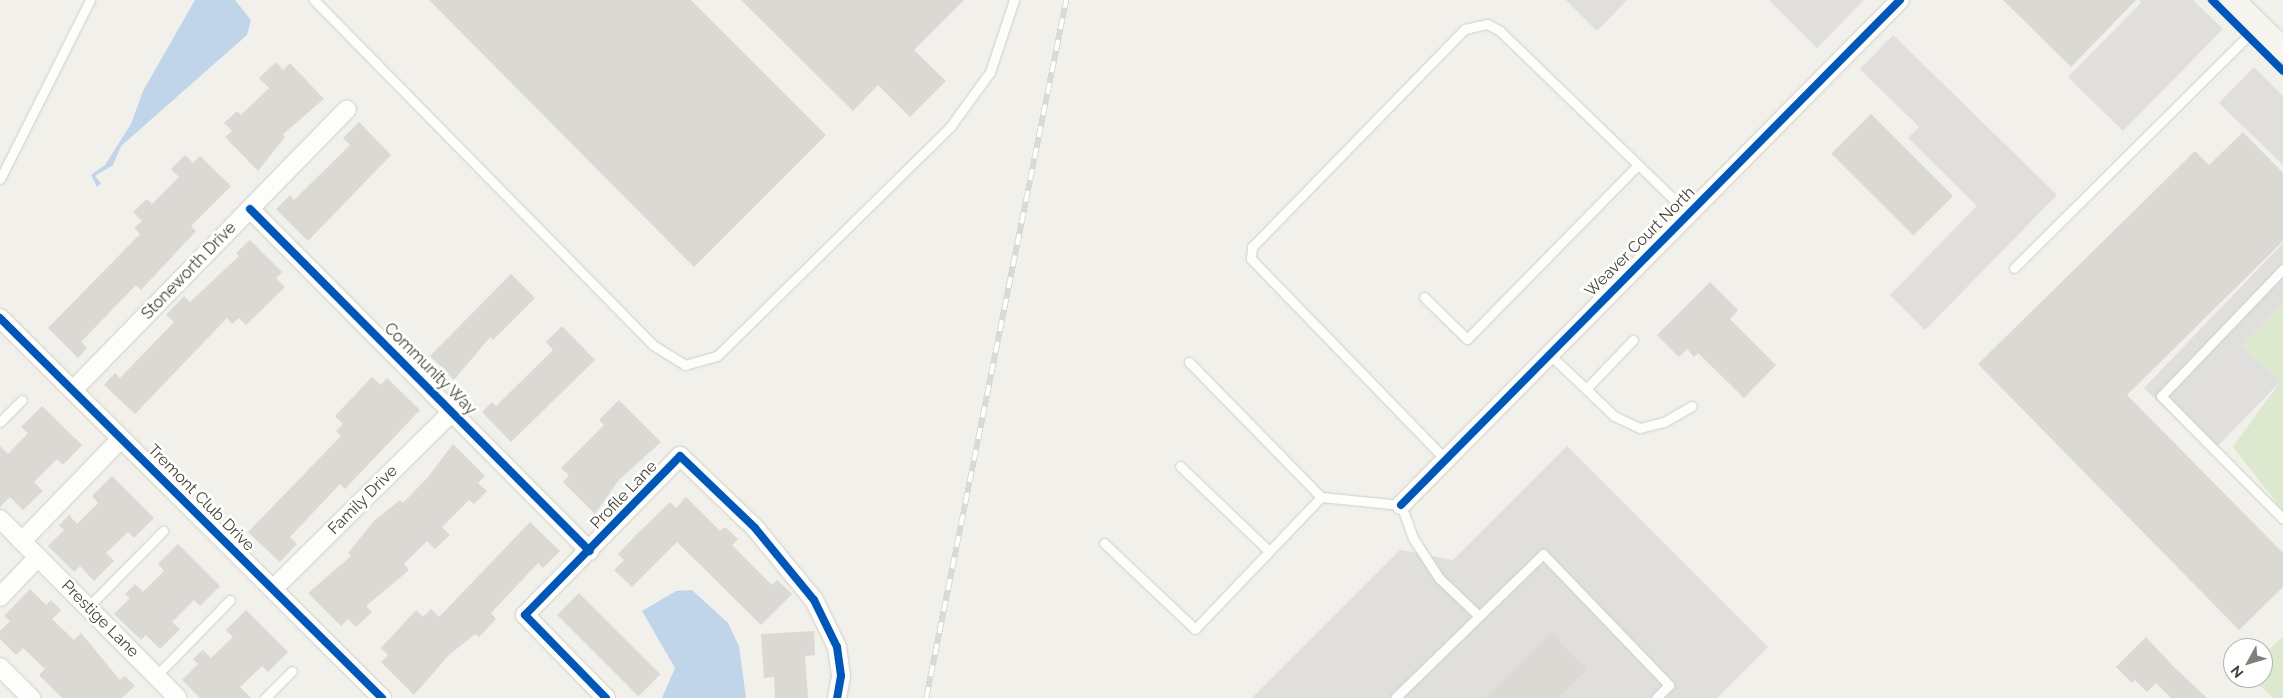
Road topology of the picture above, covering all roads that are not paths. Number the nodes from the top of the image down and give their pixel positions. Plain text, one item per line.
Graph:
1 (90, 0) edge
2 (314, 0) edge
3 (1014, 0) edge
4 (1900, 0) edge
5 (2233, 0) edge
6 (2258, 26) junction
7 (2283, 50) edge
8 (347, 110) dead end
9 (1638, 165) junction
10 (0, 179) edge
11 (250, 209) junction
12 (1688, 213) junction
13 (2014, 268) dead end
14 (2283, 269) edge
15 (1424, 297) dead end
16 (0, 318) edge
17 (1633, 340) dead end
18 (1549, 354) junction
19 (1189, 362) dead end
20 (1586, 389) junction
21 (73, 390) junction
22 (22, 400) dead end
23 (1692, 406) dead end
24 (453, 412) junction
25 (0, 422) edge
26 (121, 439) junction
27 (1445, 460) junction
28 (1180, 466) dead end
29 (1321, 497) junction
30 (1401, 505) junction
31 (0, 519) edge
32 (2283, 520) edge
33 (163, 532) dead end
34 (22, 541) junction
35 (1104, 542) dead end
36 (590, 551) junction
37 (1269, 551) junction
38 (38, 557) junction
39 (273, 589) junction
40 (0, 596) edge
41 (230, 600) dead end
42 (88, 607) junction
43 (1478, 616) junction
44 (0, 667) edge
45 (292, 671) dead end
46 (156, 676) junction
47 (31, 698) edge
48 (178, 698) edge
49 (265, 698) edge
50 (382, 698) edge
51 (606, 698) edge
52 (837, 698) edge
53 (1394, 698) edge
54 (1656, 698) edge

1 - 10 lane
2 - 3 lane
4 - 12 street, Weaver Court North
5 - 6 street
6 - 7 street
6 - 13 lane
8 - 11 street, Stoneworth Drive
9 - 12 lane
9 - 15 lane
9 - 27 lane
11 - 21 street, Stoneworth Drive
11 - 24 street, Community Way
12 - 18 street, Weaver Court North
14 - 32 lane
16 - 21 street, Tremont Club Drive
17 - 20 lane
18 - 20 lane
18 - 27 street, Weaver Court North
19 - 29 lane
20 - 23 lane
21 - 26 street, Tremont Club Drive
22 - 25 lane
24 - 36 street, Community Way
24 - 39 street, Family Drive
26 - 34 street
26 - 39 street, Tremont Club Drive
27 - 30 street, Weaver Court North
28 - 37 lane
29 - 30 lane
29 - 37 lane
30 - 43 lane
31 - 34 street, Prestige Lane
33 - 42 lane
34 - 38 street, Prestige Lane
35 - 37 lane
36 - 51 street, Profile Lane
36 - 52 street, Profile Lane
38 - 40 street
38 - 42 street, Prestige Lane
39 - 50 street, Tremont Club Drive
41 - 46 lane
42 - 46 street, Prestige Lane
43 - 53 lane
43 - 54 lane
44 - 47 street
45 - 49 lane
46 - 48 street, Prestige Lane

